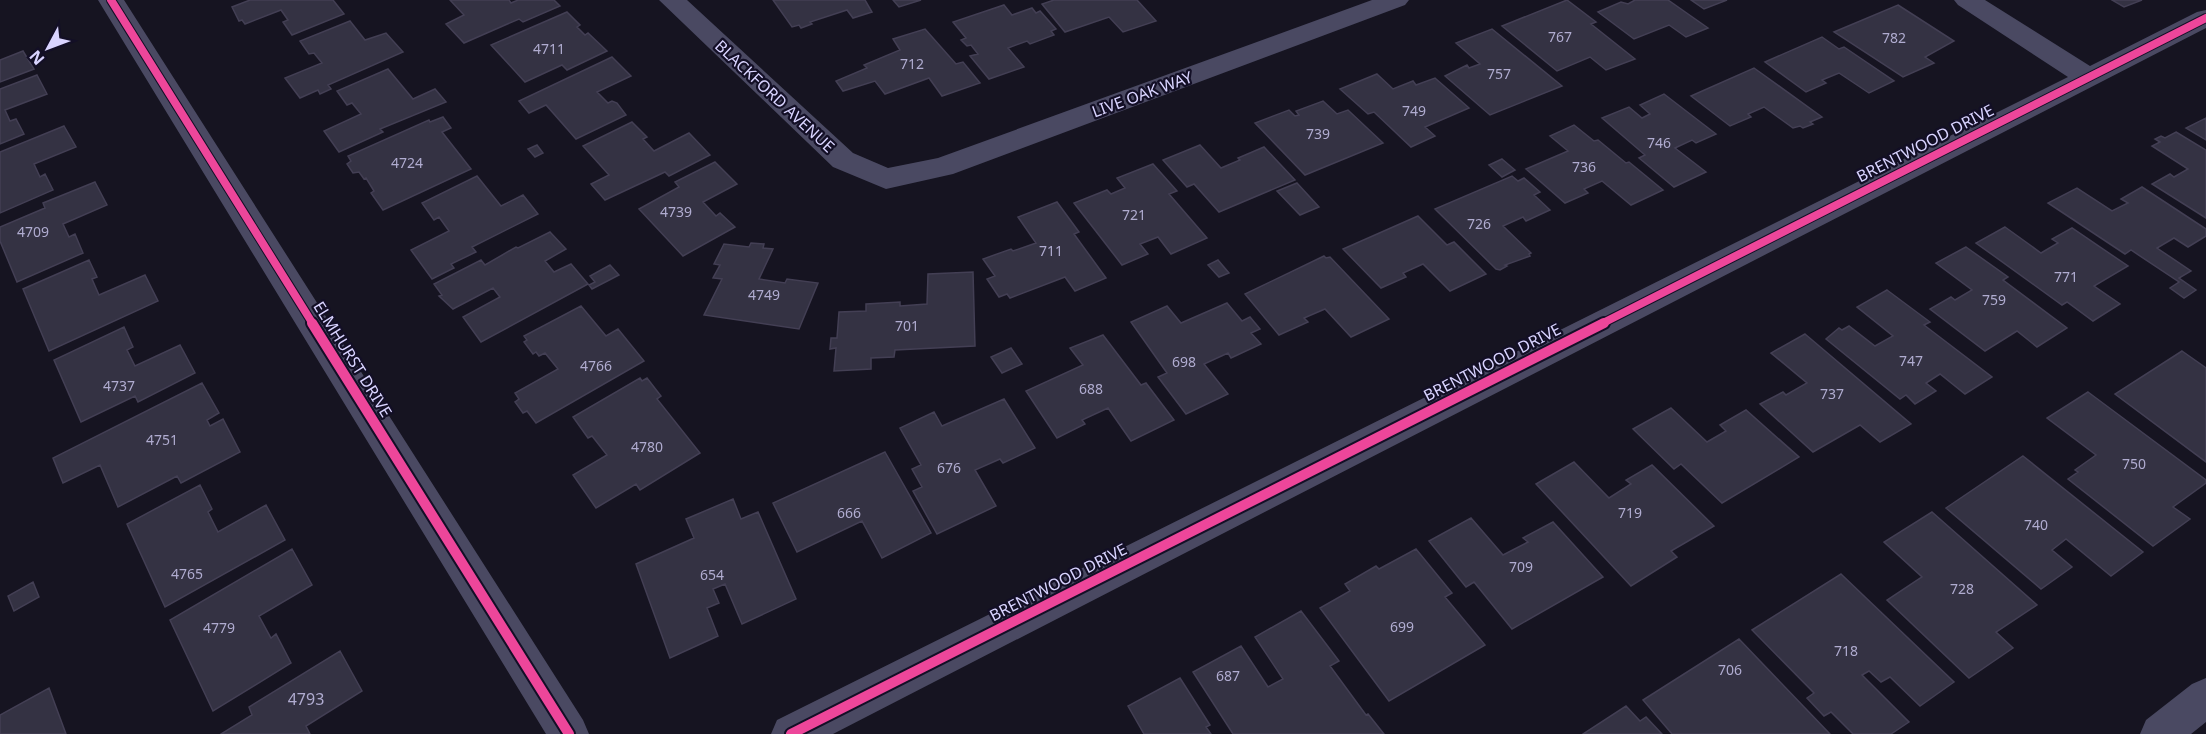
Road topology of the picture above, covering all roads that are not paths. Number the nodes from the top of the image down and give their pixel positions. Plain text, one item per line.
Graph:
1 (111, 0) edge
2 (672, 0) edge
3 (1396, 0) edge
4 (1967, 0) edge
5 (2206, 18) edge
6 (2088, 77) junction
7 (886, 179) joint
8 (2206, 697) edge
9 (569, 734) edge
10 (791, 734) edge
11 (2160, 734) edge

1 - 9 street, ELMHURST DRIVE
2 - 7 street, BLACKFORD AVENUE
3 - 7 street, LIVE OAK WAY
4 - 6 street
5 - 6 street, BRENTWOOD DRIVE
6 - 10 street, BRENTWOOD DRIVE
8 - 11 street

